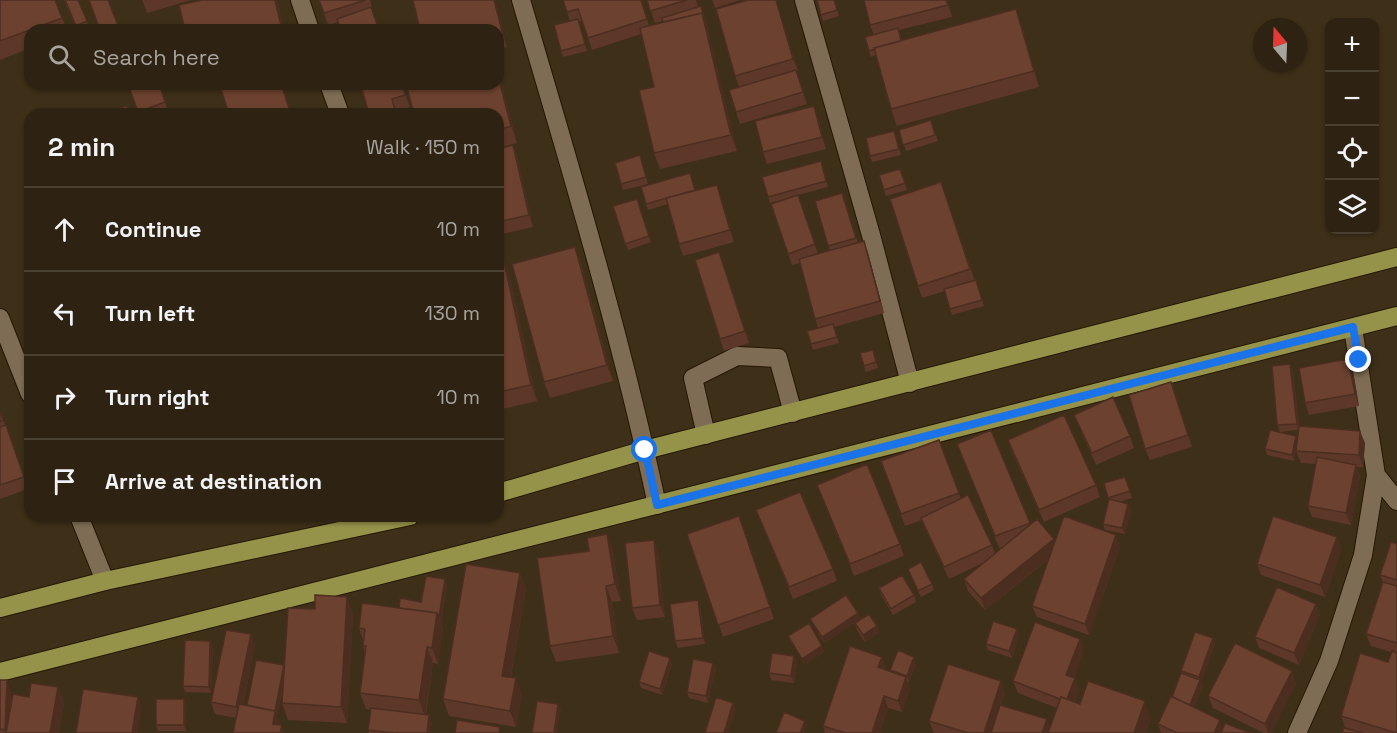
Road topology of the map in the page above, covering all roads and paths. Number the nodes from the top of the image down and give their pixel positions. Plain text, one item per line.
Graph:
1 (300, 0) edge
2 (521, 0) edge
3 (804, 0) edge
4 (308, 24) edge
5 (331, 90) edge
6 (338, 108) edge
7 (1397, 257) edge
8 (1397, 316) edge
9 (0, 318) edge
10 (1353, 327) junction
11 (24, 379) edge
12 (910, 383) junction
13 (793, 413) junction
14 (706, 435) junction
15 (645, 450) junction
16 (1376, 475) junction
17 (504, 492) edge
18 (1397, 501) edge
19 (657, 505) junction
20 (81, 522) edge
21 (382, 522) edge
22 (105, 581) junction
23 (0, 608) edge
24 (0, 672) edge
25 (1297, 733) edge

1 - 4 street
2 - 15 street
3 - 12 street
5 - 6 street
7 - 12 main road
8 - 10 main road
9 - 11 street
10 - 16 street
10 - 19 main road
12 - 13 main road
13 - 14 main road
13 - 14 street
14 - 15 main road
15 - 17 main road
15 - 19 street
16 - 18 street
16 - 25 street
19 - 24 main road
20 - 22 street
21 - 22 main road
22 - 23 main road

